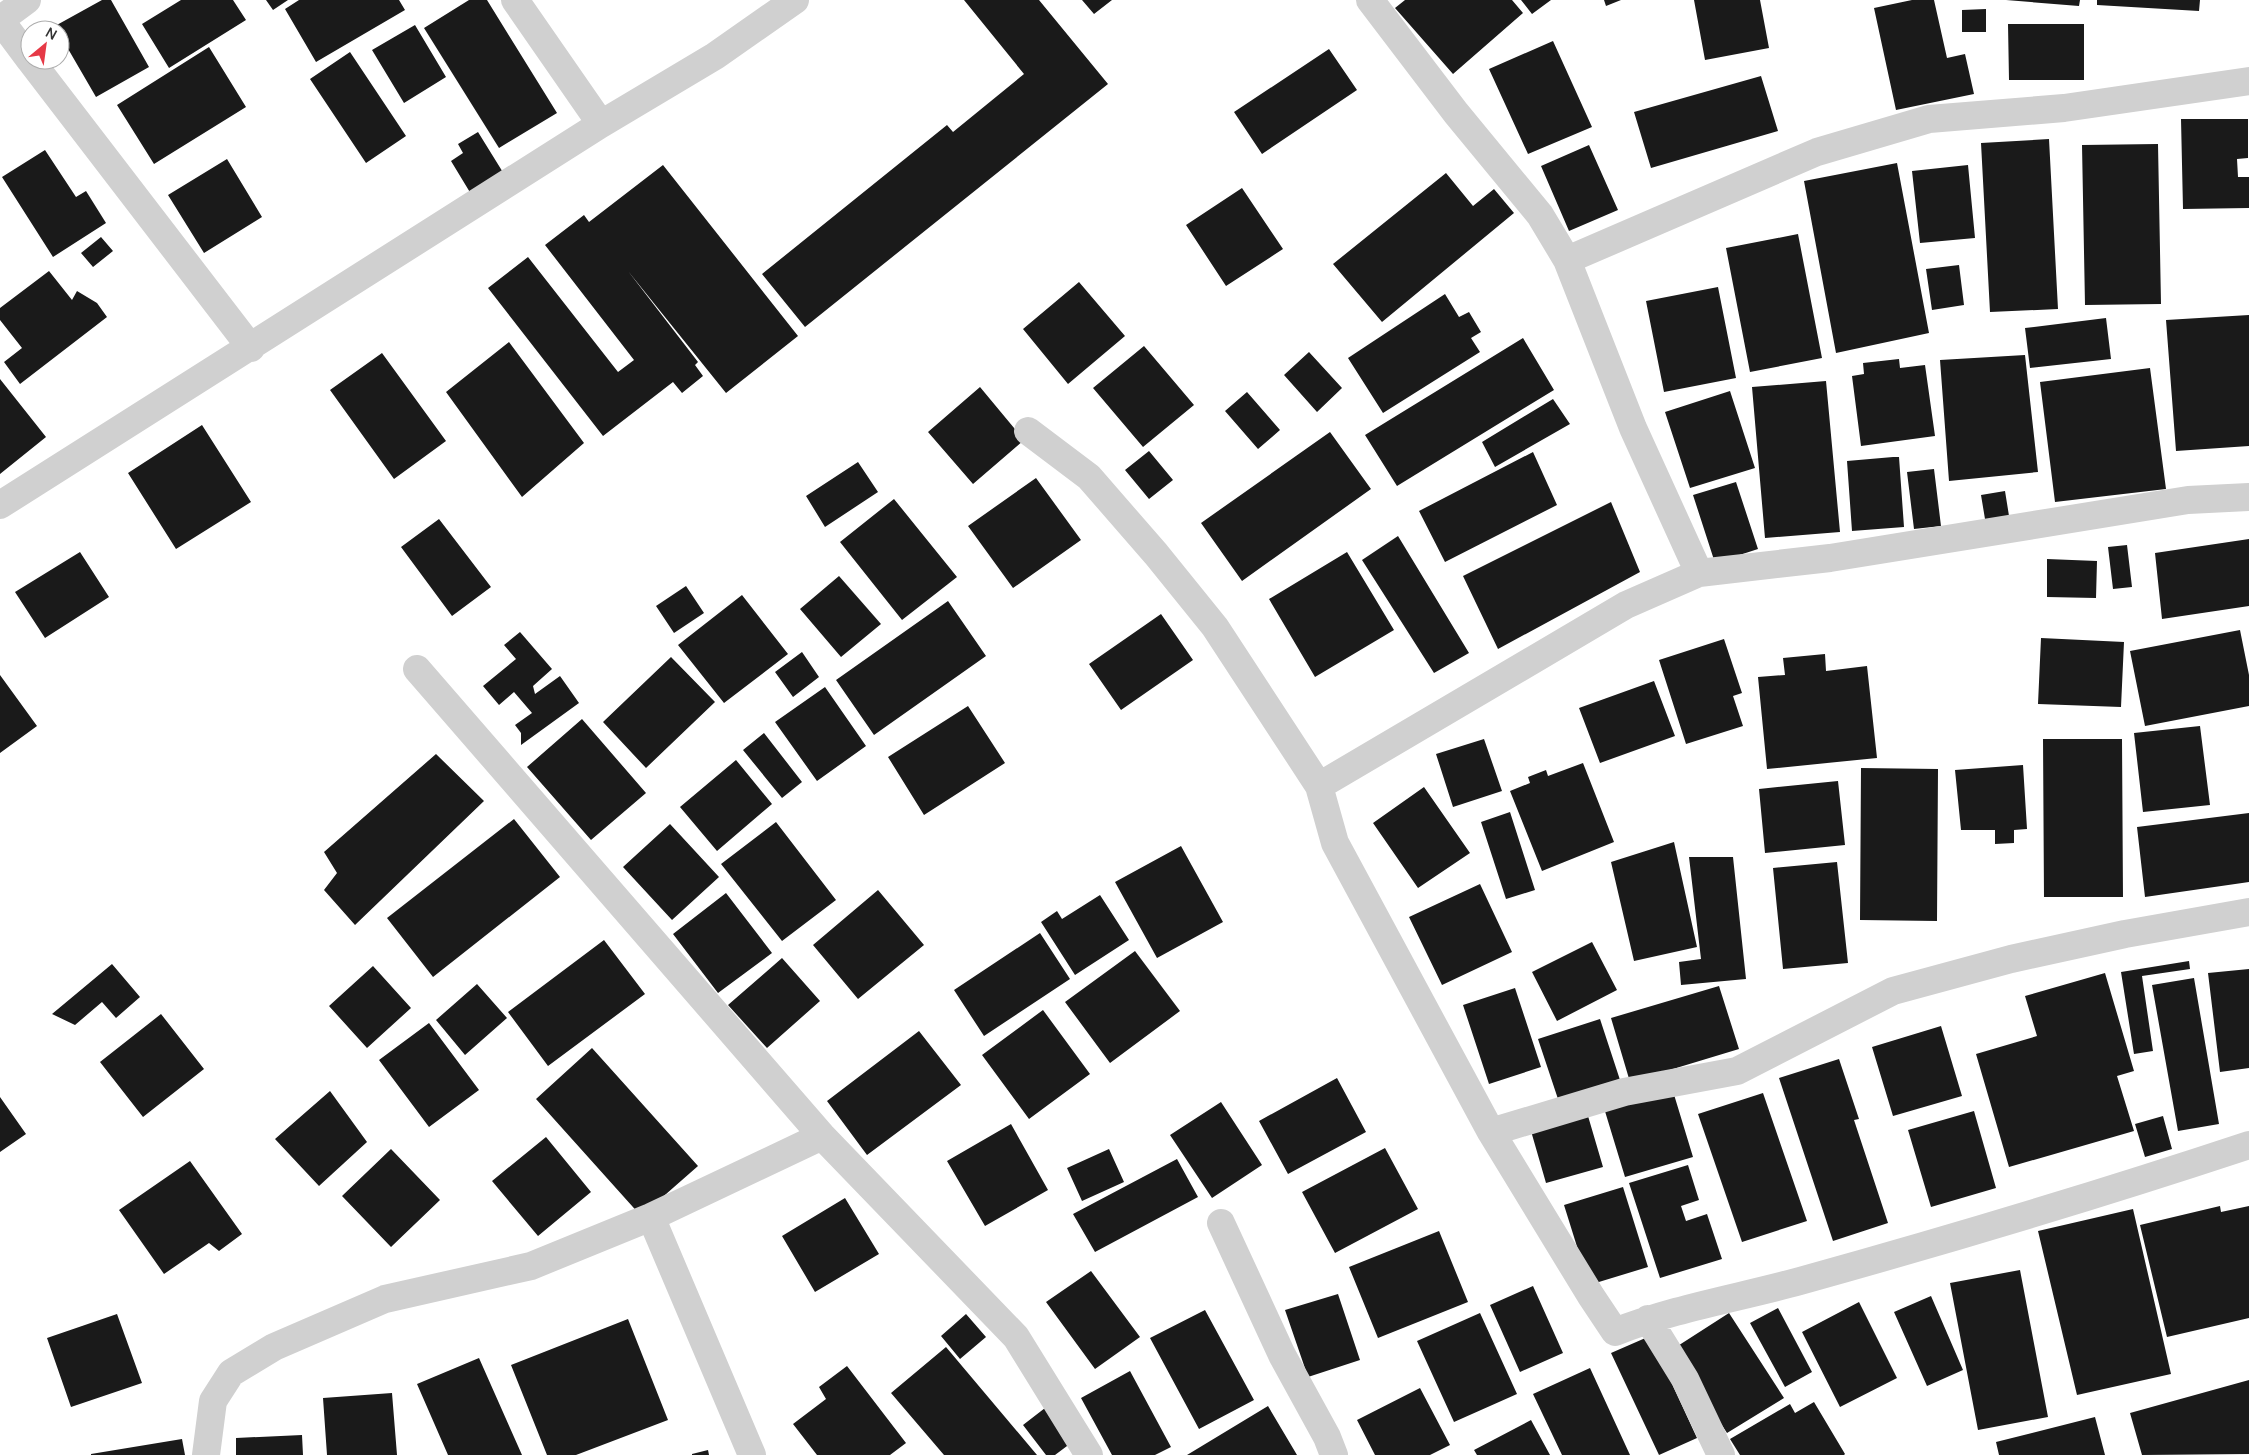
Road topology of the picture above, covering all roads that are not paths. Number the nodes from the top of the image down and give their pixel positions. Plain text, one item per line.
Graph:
1 (27, 0) edge
2 (515, 0) edge
3 (795, 0) edge
4 (1370, 0) edge
5 (0, 20) edge
6 (20, 47) edge
7 (38, 70) edge
8 (2249, 81) edge
9 (601, 124) junction
10 (1567, 260) junction
11 (251, 348) junction
12 (1028, 431) dead end
13 (2249, 496) edge
14 (0, 505) edge
15 (1699, 573) junction
16 (417, 669) dead end
17 (1319, 786) junction
18 (2249, 912) edge
19 (1491, 1132) junction
20 (822, 1136) junction
21 (2249, 1145) edge
22 (650, 1217) junction
23 (1221, 1224) dead end
24 (1648, 1319) junction
25 (1086, 1454) edge
26 (206, 1455) edge
27 (752, 1455) edge
28 (1334, 1455) edge
29 (1722, 1455) edge

1 - 5 street
2 - 9 street
3 - 9 street
4 - 10 street
5 - 6 street
7 - 11 street
8 - 10 street
9 - 11 street
10 - 15 street
11 - 14 street
12 - 17 street
13 - 15 street
15 - 17 street
16 - 20 street
17 - 19 street
18 - 19 street
19 - 24 street
20 - 22 street
20 - 25 street
21 - 24 street
22 - 26 street
22 - 27 street
23 - 28 street
24 - 29 street

